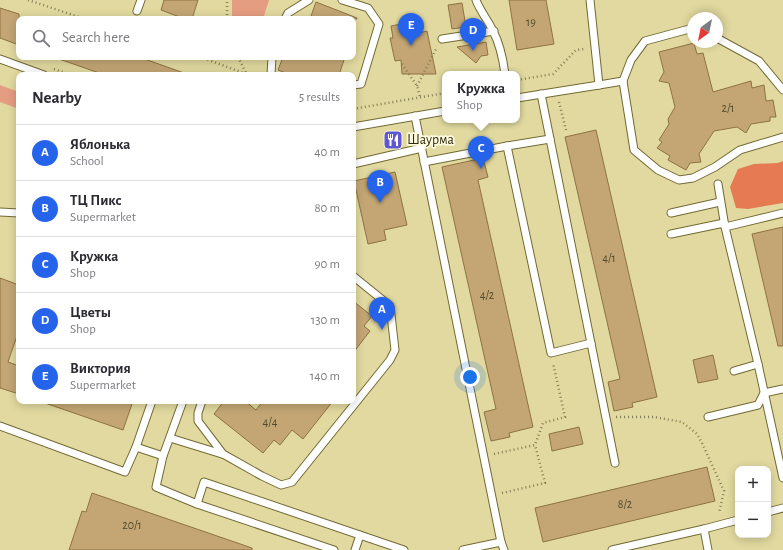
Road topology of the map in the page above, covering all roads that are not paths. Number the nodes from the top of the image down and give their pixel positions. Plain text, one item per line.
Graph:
1 (141, 0) edge
2 (309, 0) edge
3 (342, 0) edge
4 (476, 0) edge
5 (590, 0) edge
6 (137, 11) dead end
7 (286, 16) edge
8 (687, 30) edge
9 (494, 31) junction
10 (442, 39) road end
11 (723, 41) edge
12 (0, 59) edge
13 (272, 60) edge
14 (505, 71) edge
15 (36, 72) edge
16 (271, 72) edge
17 (623, 81) junction
18 (599, 84) junction
19 (356, 85) edge
20 (783, 90) edge
21 (541, 94) junction
22 (520, 98) edge
23 (442, 112) edge
24 (415, 116) junction
25 (356, 126) edge
26 (783, 138) edge
27 (550, 139) junction
28 (507, 146) junction
29 (422, 148) junction
30 (424, 162) junction
31 (356, 163) edge
32 (718, 184) dead end
33 (720, 202) junction
34 (0, 212) edge
35 (16, 213) edge
36 (671, 213) dead end
37 (783, 213) edge
38 (724, 225) junction
39 (671, 234) dead end
40 (356, 278) edge
41 (591, 342) junction
42 (758, 364) junction
43 (734, 371) dead end
44 (783, 389) edge
45 (764, 393) junction
46 (356, 402) edge
47 (151, 404) edge
48 (182, 404) edge
49 (201, 404) edge
50 (355, 404) edge
51 (708, 417) dead end
52 (0, 426) edge
53 (170, 438) junction
54 (136, 447) junction
55 (223, 454) junction
56 (163, 456) junction
57 (615, 463) dead end
58 (783, 478) edge
59 (197, 504) junction
60 (783, 508) edge
61 (771, 511) edge
62 (735, 521) edge
63 (704, 529) junction
64 (360, 535) junction
65 (501, 542) junction
66 (334, 550) edge
67 (355, 550) edge
68 (404, 550) edge
69 (463, 550) edge
70 (504, 550) edge
71 (612, 550) edge
72 (708, 550) edge

1 - 6 lane
2 - 7 lane
3 - 19 lane
4 - 9 lane
5 - 18 lane
8 - 17 lane
9 - 10 lane
9 - 14 lane
11 - 20 lane
12 - 15 lane
13 - 16 lane
17 - 18 lane
17 - 26 lane
18 - 21 lane
21 - 22 lane
21 - 27 lane
23 - 24 lane
24 - 25 lane
24 - 29 lane
27 - 28 lane
27 - 41 lane
28 - 30 lane
28 - 41 lane
29 - 30 lane
29 - 31 lane
30 - 65 lane
32 - 33 lane
33 - 36 lane
33 - 38 lane
34 - 35 lane
37 - 38 lane
38 - 39 lane
38 - 42 lane
40 - 46 lane
41 - 57 lane
42 - 43 lane
42 - 45 lane
44 - 45 lane
45 - 51 lane
45 - 58 lane
47 - 54 lane
48 - 53 lane
49 - 55 lane
50 - 55 lane
52 - 54 lane
53 - 55 lane
53 - 56 lane
54 - 56 lane
56 - 59 lane
59 - 64 lane
59 - 66 lane
60 - 61 lane
62 - 63 lane
63 - 71 lane
63 - 72 lane
64 - 67 lane
64 - 68 lane
65 - 69 lane
65 - 70 lane

